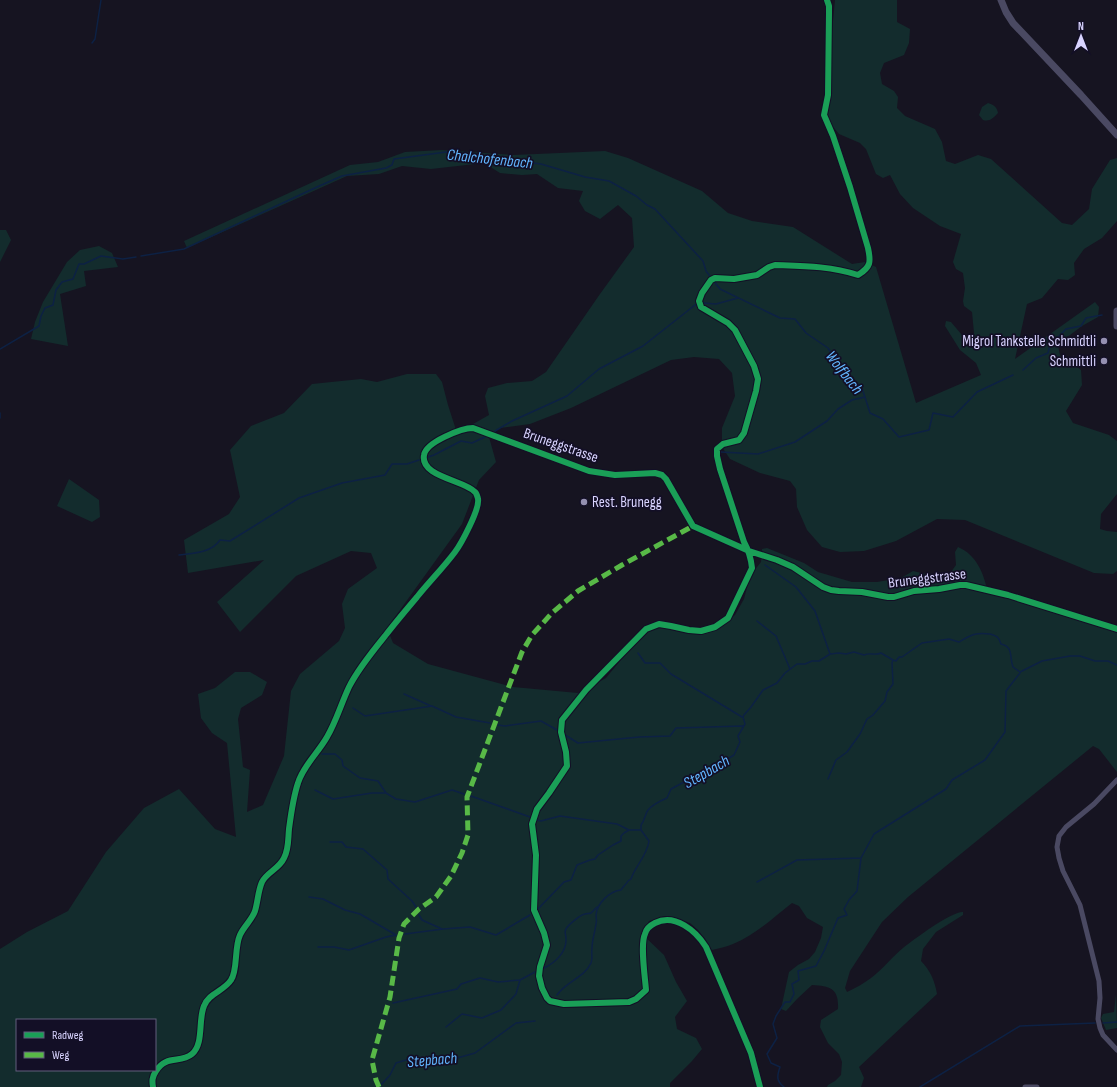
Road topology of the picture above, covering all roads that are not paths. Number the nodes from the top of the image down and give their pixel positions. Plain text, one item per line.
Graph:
1 (1001, 0) edge
2 (1117, 135) edge
3 (1117, 311) edge
4 (1117, 326) edge
5 (1117, 629) edge
6 (1117, 780) edge
7 (1117, 1050) edge
8 (156, 1071) edge
9 (156, 1071) edge
10 (153, 1087) edge
11 (1025, 1087) edge
12 (1038, 1087) edge

1 - 2 street
3 - 4 street
5 - 8 street, Bruneggstrasse
6 - 7 street
9 - 10 street, Bruneggstrasse
11 - 12 street

